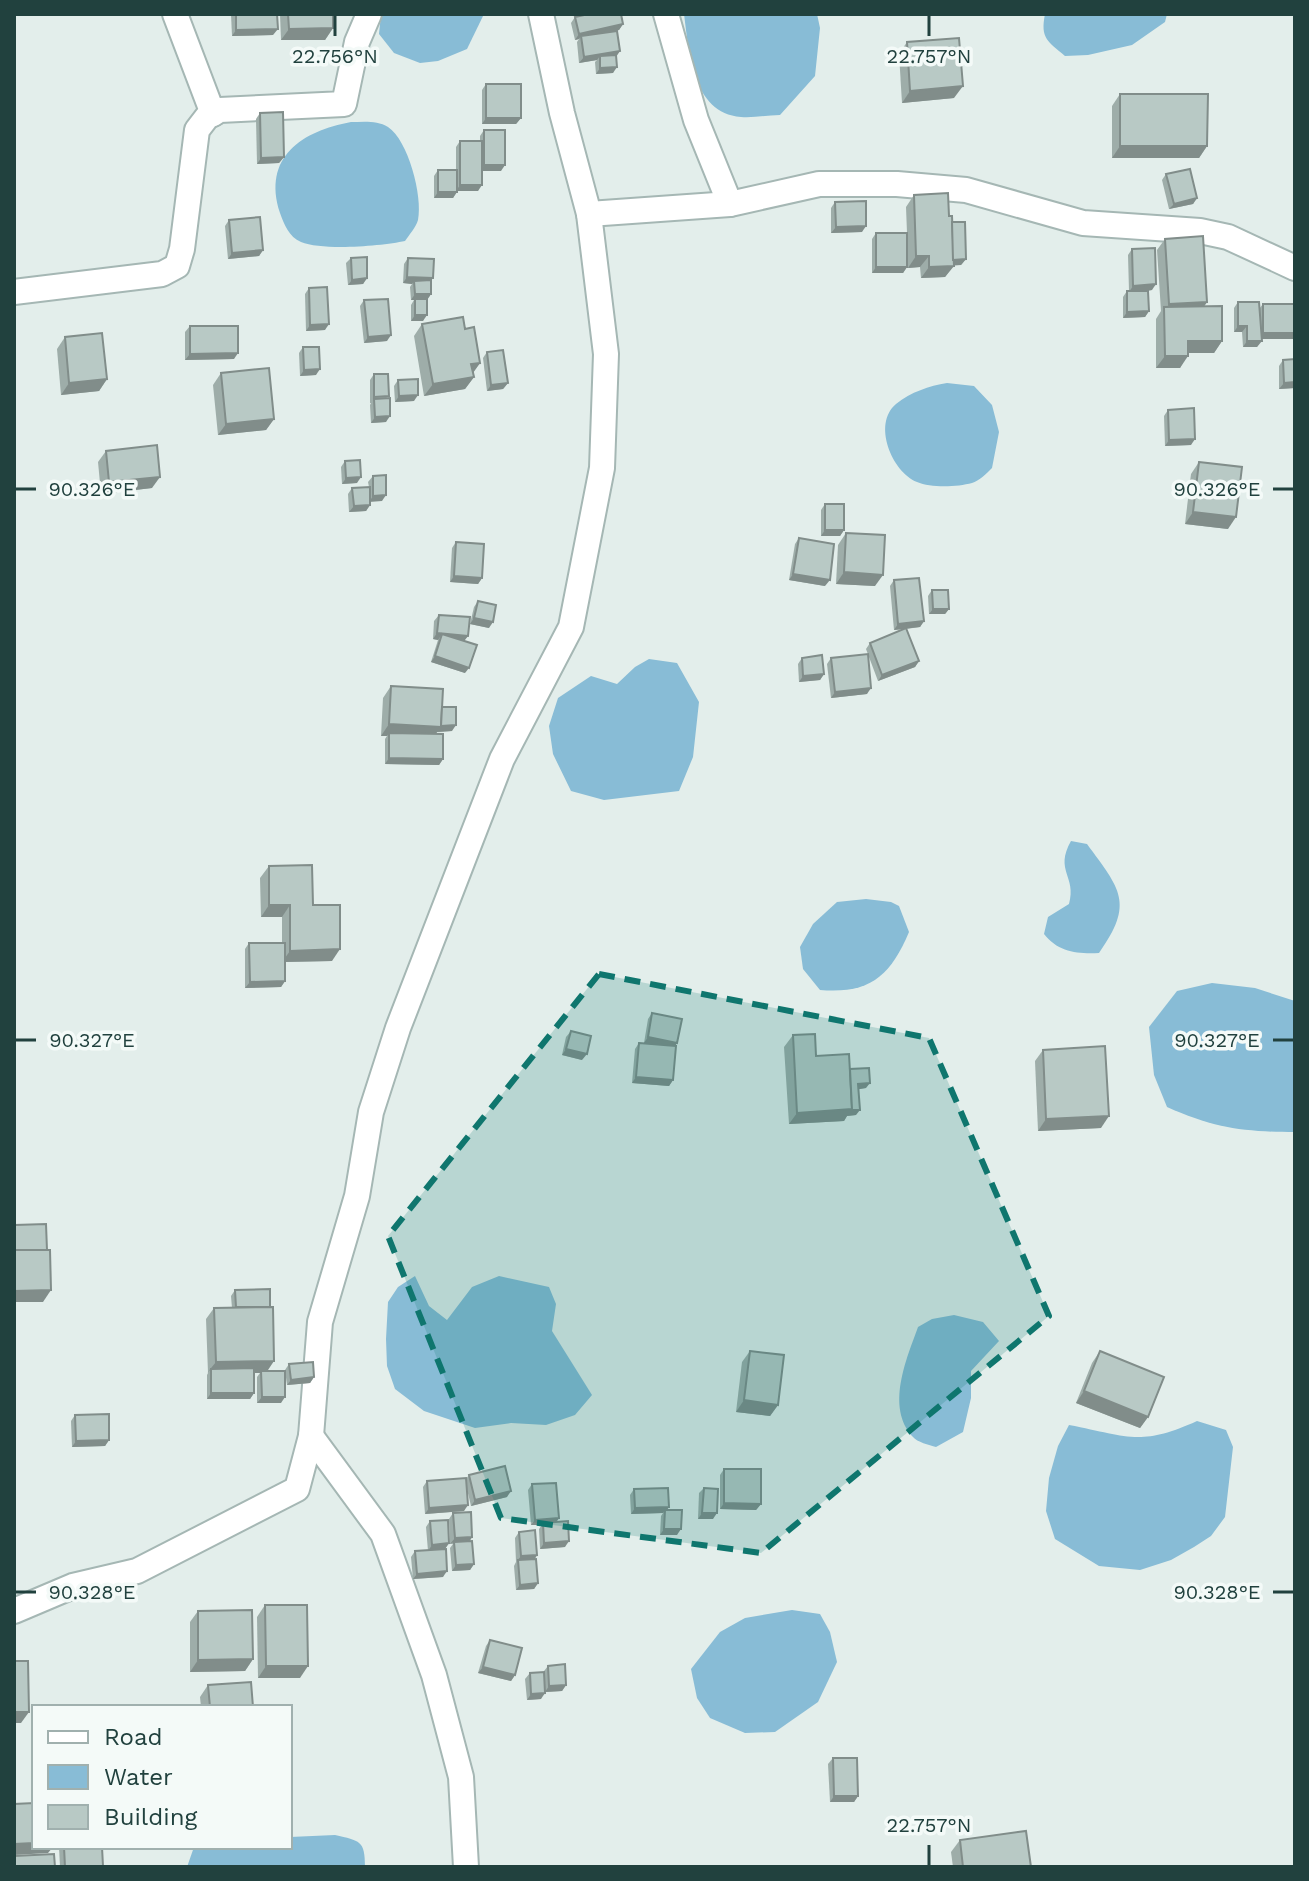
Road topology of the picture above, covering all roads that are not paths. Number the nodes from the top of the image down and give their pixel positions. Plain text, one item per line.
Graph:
1 (175, 14) edge
2 (369, 14) edge
3 (541, 14) edge
4 (666, 14) edge
5 (213, 114) junction
6 (730, 204) junction
7 (589, 214) junction
8 (1295, 268) edge
9 (14, 292) edge
10 (311, 1436) junction
11 (14, 1611) edge
12 (466, 1867) edge

1 - 5 street
2 - 5 street
3 - 7 street
4 - 6 street
5 - 9 street
6 - 7 street
6 - 8 street
7 - 10 street
10 - 11 street
10 - 12 street

